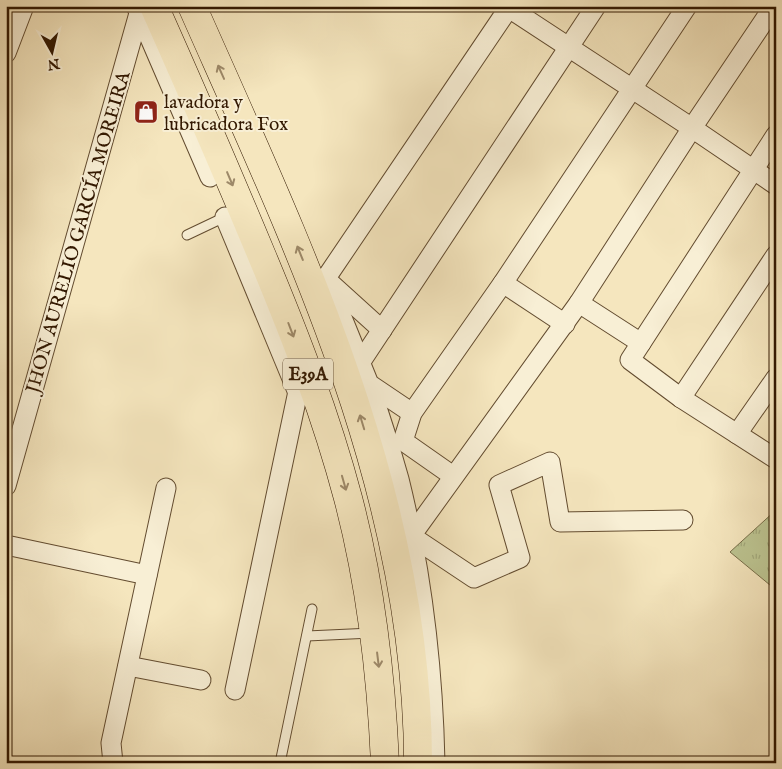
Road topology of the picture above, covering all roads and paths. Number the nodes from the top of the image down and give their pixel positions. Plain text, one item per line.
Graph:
1 (24, 6) edge
2 (192, 6) edge
3 (596, 6) edge
4 (687, 6) edge
5 (774, 6) edge
6 (509, 7) edge
7 (143, 8) edge
8 (568, 47) junction
9 (6, 53) edge
10 (631, 89) junction
11 (692, 128) junction
12 (776, 135) edge
13 (753, 169) junction
14 (210, 177) dead end
15 (776, 184) edge
16 (234, 213) junction
17 (187, 235) dead end
18 (776, 255) edge
19 (319, 281) junction
20 (503, 283) junction
21 (580, 303) junction
22 (565, 324) junction
23 (382, 330) junction
24 (641, 343) junction
25 (304, 361) junction
26 (353, 367) junction
27 (776, 378) edge
28 (369, 384) junction
29 (298, 392) junction
30 (681, 398) junction
31 (412, 413) junction
32 (737, 434) junction
33 (776, 459) edge
34 (453, 476) junction
35 (6, 486) edge
36 (166, 488) dead end
37 (683, 520) dead end
38 (403, 544) junction
39 (6, 545) edge
40 (147, 575) junction
41 (312, 609) dead end
42 (375, 633) junction
43 (307, 636) junction
44 (128, 666) junction
45 (201, 680) dead end
46 (235, 690) dead end
47 (113, 763) edge
48 (280, 763) edge
49 (385, 763) edge
50 (418, 763) edge
51 (435, 763) edge

1 - 9 street
19 -> 2 main road, E39A
3 - 8 street
4 - 10 street
5 - 11 street
6 - 8 street
6 - 19 street
7 - 14 street
7 -> 16 main road, E39A
7 - 35 street, JHON AURELIO GARCÍA MOREIRA
8 - 10 street
8 - 23 street
10 - 11 street
10 - 20 street
11 - 13 street
11 - 21 street
12 - 13 street
13 - 15 street
13 - 24 street
16 - 17 lane
16 -> 25 main road, E39A
16 - 29 street
18 - 30 street
19 - 23 street
19 - 26 main road, E39A
20 - 22 street
20 - 31 street
21 - 22 street
21 - 24 street
22 - 34 street
23 - 26 street
24 - 30 street
25 - 29 street
25 -> 42 main road, E39A
26 - 28 street
38 -> 26 main road, E39A
27 - 32 street
28 - 31 street
28 - 38 street
29 - 46 street
30 - 32 street
31 - 34 street
32 - 33 street
34 - 38 street
36 - 40 street
37 - 38 street
38 - 50 main road, E39A
38 - 51 street
39 - 40 street
40 - 44 street
41 - 43 lane
42 - 43 lane
42 -> 49 main road, E39A
43 - 48 lane
44 - 45 street
44 - 47 street

